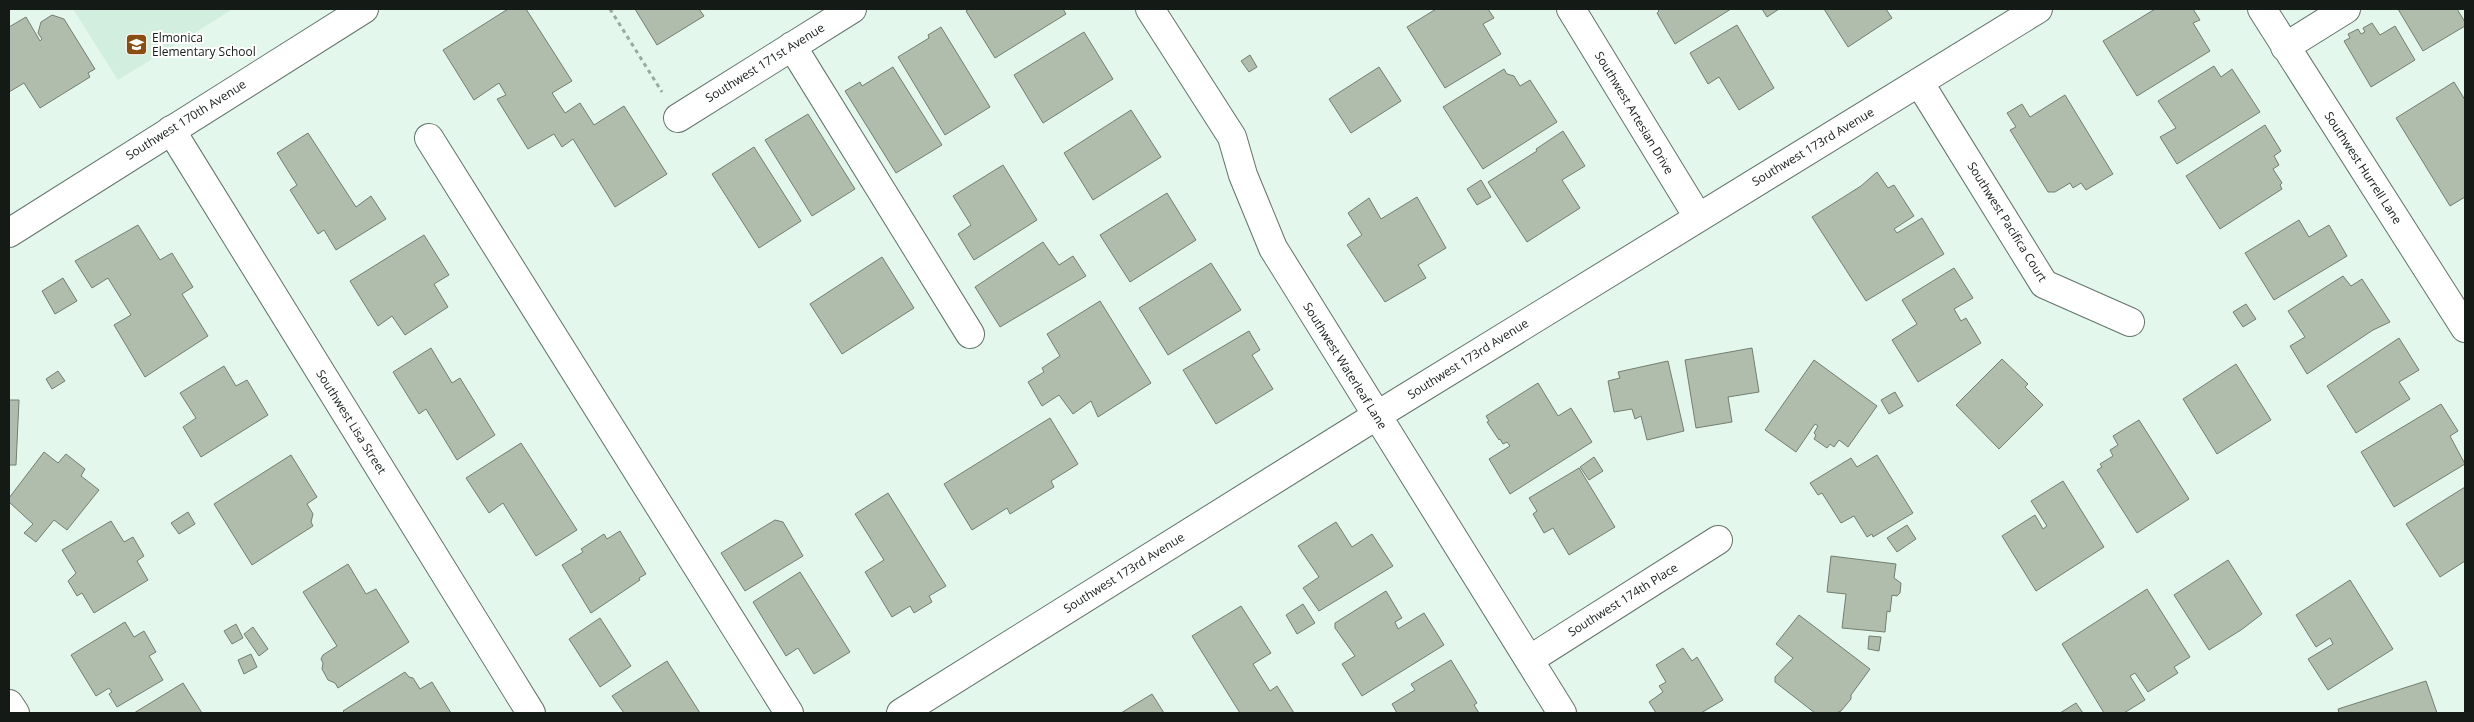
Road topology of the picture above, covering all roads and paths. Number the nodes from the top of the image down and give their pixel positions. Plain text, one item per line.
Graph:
1 (364, 9) edge
2 (610, 9) edge
3 (852, 9) edge
4 (1150, 9) edge
5 (1571, 9) edge
6 (2038, 9) edge
7 (2262, 9) edge
8 (2346, 9) edge
9 (792, 46) junction
10 (2285, 47) junction
11 (1919, 82) junction
12 (678, 118) joint
13 (171, 130) junction
14 (429, 138) dead end
15 (1698, 217) junction
16 (9, 233) edge
17 (2130, 322) dead end
18 (2465, 328) edge
19 (970, 334) dead end
20 (1376, 416) junction
21 (1718, 540) dead end
22 (1529, 660) junction
23 (9, 704) edge
24 (15, 713) edge
25 (531, 713) edge
26 (789, 713) edge
27 (900, 713) edge
28 (1562, 713) edge

1 - 13 street, Southwest 170th Avenue
2 - 12 path
3 - 9 street, Southwest 171st Avenue
4 - 20 street, Southwest Waterleaf Lane
5 - 15 street, Southwest Artesian Drive
6 - 11 street, Southwest 173rd Avenue
7 - 10 street, Southwest Hurrell Lane
8 - 10 street
9 - 12 street, Southwest 171st Avenue
9 - 19 street
10 - 18 street, Southwest Hurrell Lane
11 - 15 street, Southwest 173rd Avenue
11 - 17 street, Southwest Pacifica Court
13 - 16 street, Southwest 170th Avenue
13 - 25 street, Southwest Lisa Street
14 - 26 street
15 - 20 street, Southwest 173rd Avenue
20 - 22 street, Southwest Waterleaf Lane
20 - 27 street, Southwest 173rd Avenue
21 - 22 street, Southwest 174th Place
22 - 28 street, Southwest Waterleaf Lane
23 - 24 street

